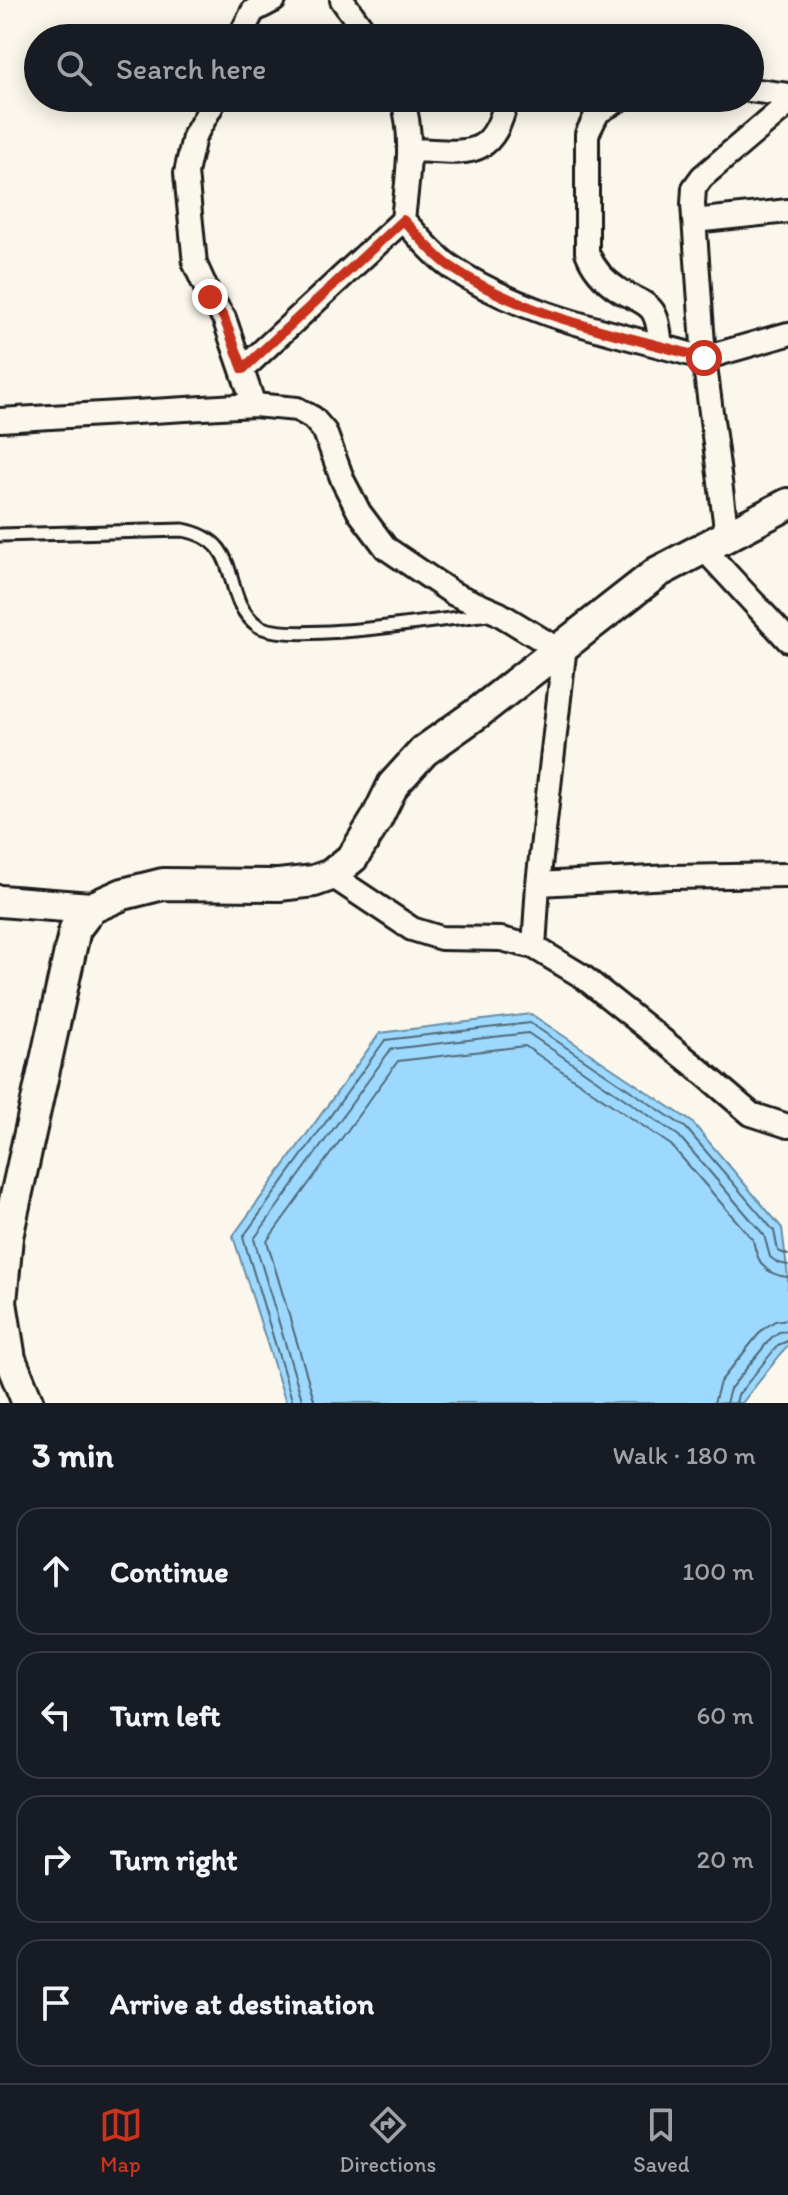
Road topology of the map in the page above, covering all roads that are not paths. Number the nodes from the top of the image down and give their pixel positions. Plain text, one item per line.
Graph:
1 (274, 0) edge
2 (342, 0) edge
3 (246, 24) edge
4 (359, 24) edge
5 (764, 92) edge
6 (788, 95) edge
7 (788, 104) edge
8 (208, 112) edge
9 (406, 112) edge
10 (503, 112) edge
11 (598, 112) edge
12 (409, 150) junction
13 (788, 211) edge
14 (403, 220) junction
15 (694, 221) junction
16 (788, 334) edge
17 (661, 346) junction
18 (704, 358) junction
19 (243, 369) junction
20 (254, 405) junction
21 (0, 420) edge
22 (788, 504) edge
23 (0, 535) edge
24 (715, 542) junction
25 (498, 613) junction
26 (788, 640) edge
27 (562, 647) junction
28 (331, 875) junction
29 (788, 875) edge
30 (538, 884) junction
31 (0, 901) edge
32 (91, 908) junction
33 (534, 947) junction
34 (788, 1126) edge
35 (28, 1403) edge

1 - 3 street
2 - 4 street
5 - 6 street
7 - 15 street
8 - 19 street
9 - 12 street
10 - 12 street
11 - 17 street
12 - 14 street
13 - 15 street
14 - 17 street
14 - 19 street
15 - 18 street
16 - 18 street
17 - 18 street
18 - 24 street
19 - 20 street
20 - 21 street
20 - 25 street
22 - 24 street
23 - 25 lane
24 - 26 street
24 - 27 street
25 - 27 street
27 - 28 street
27 - 30 street
28 - 32 street
28 - 33 street
29 - 30 street
30 - 33 street
31 - 32 street
32 - 35 street
33 - 34 street

